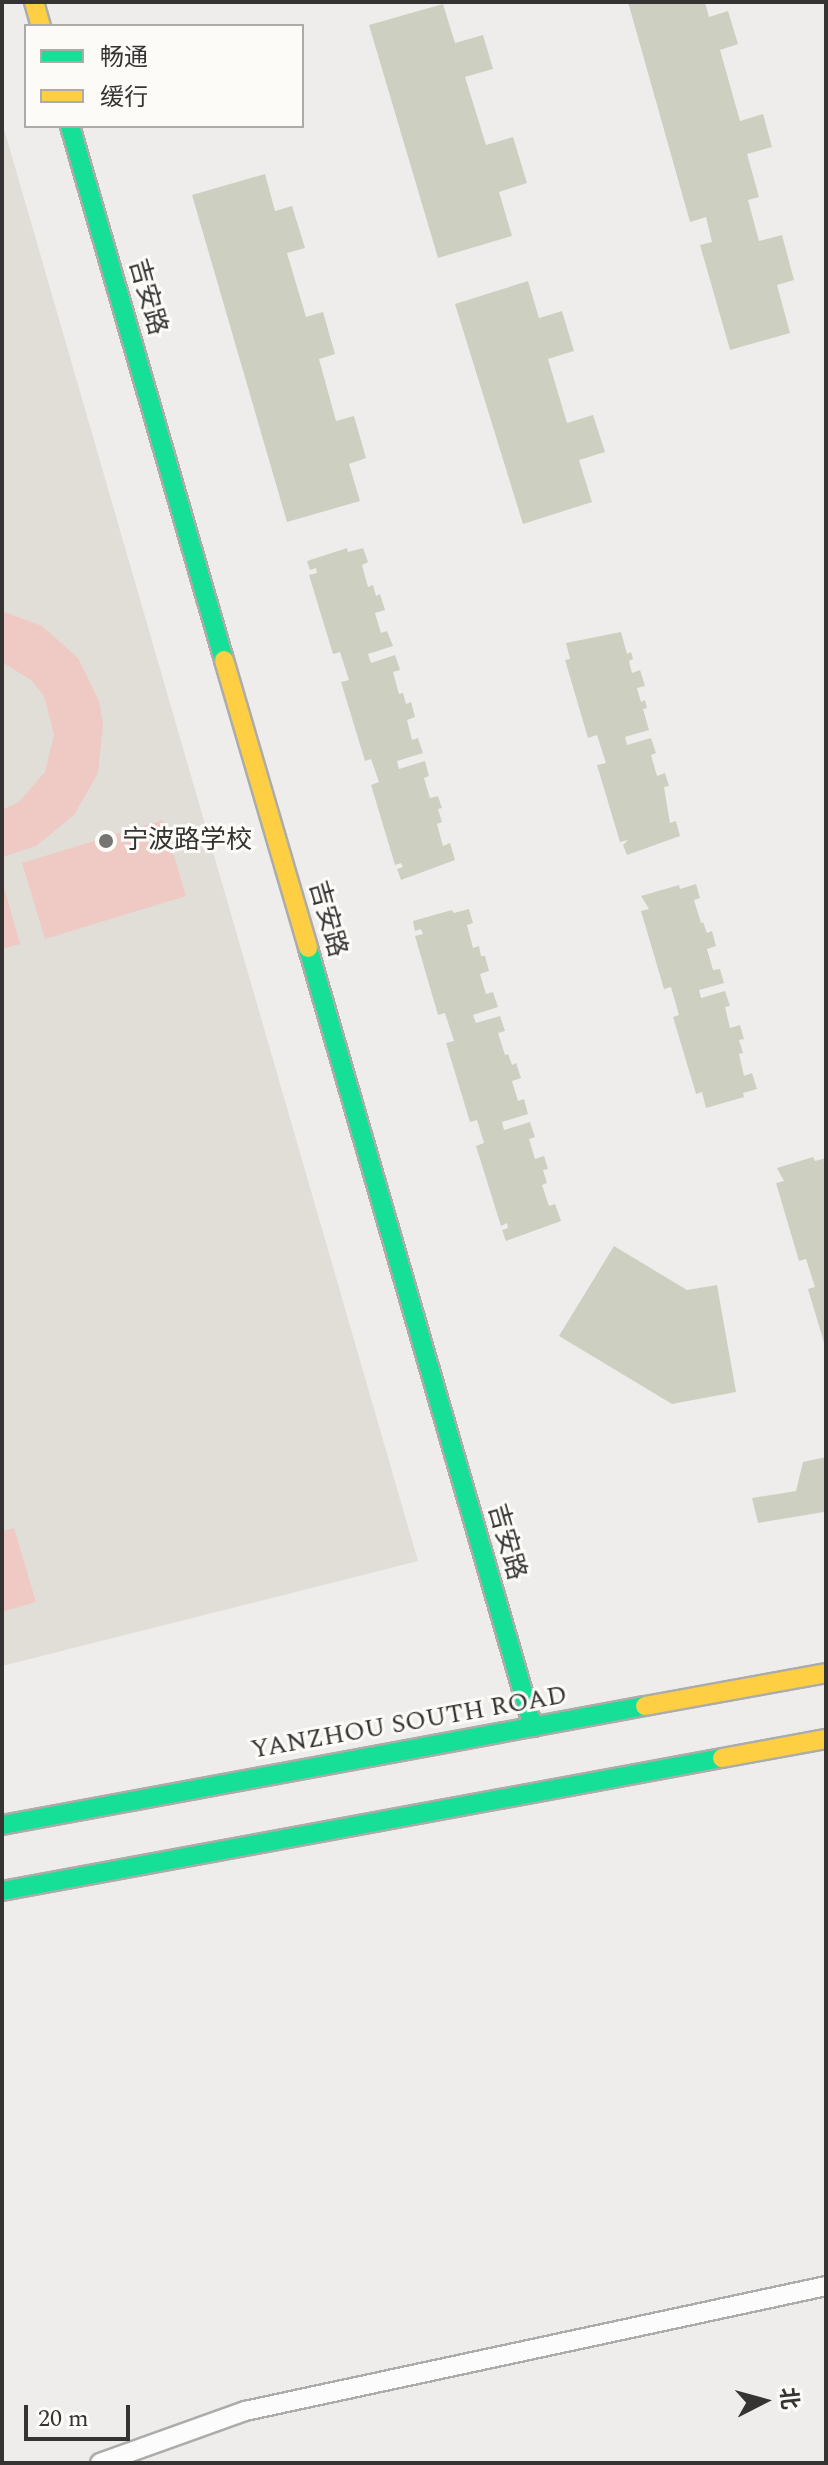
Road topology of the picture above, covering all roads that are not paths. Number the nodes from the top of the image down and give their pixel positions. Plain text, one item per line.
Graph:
1 (34, 2) edge
2 (40, 24) edge
3 (71, 128) edge
4 (826, 1673) edge
5 (533, 1727) junction
6 (826, 1739) edge
7 (2, 1825) edge
8 (2, 1891) edge
9 (826, 2286) edge
10 (110, 2461) edge

1 - 2 street
3 - 5 street, 吉安路
4 - 5 street, YANZHOU SOUTH ROAD
5 - 7 street, YANZHOU SOUTH ROAD
6 - 8 street
9 - 10 lane

